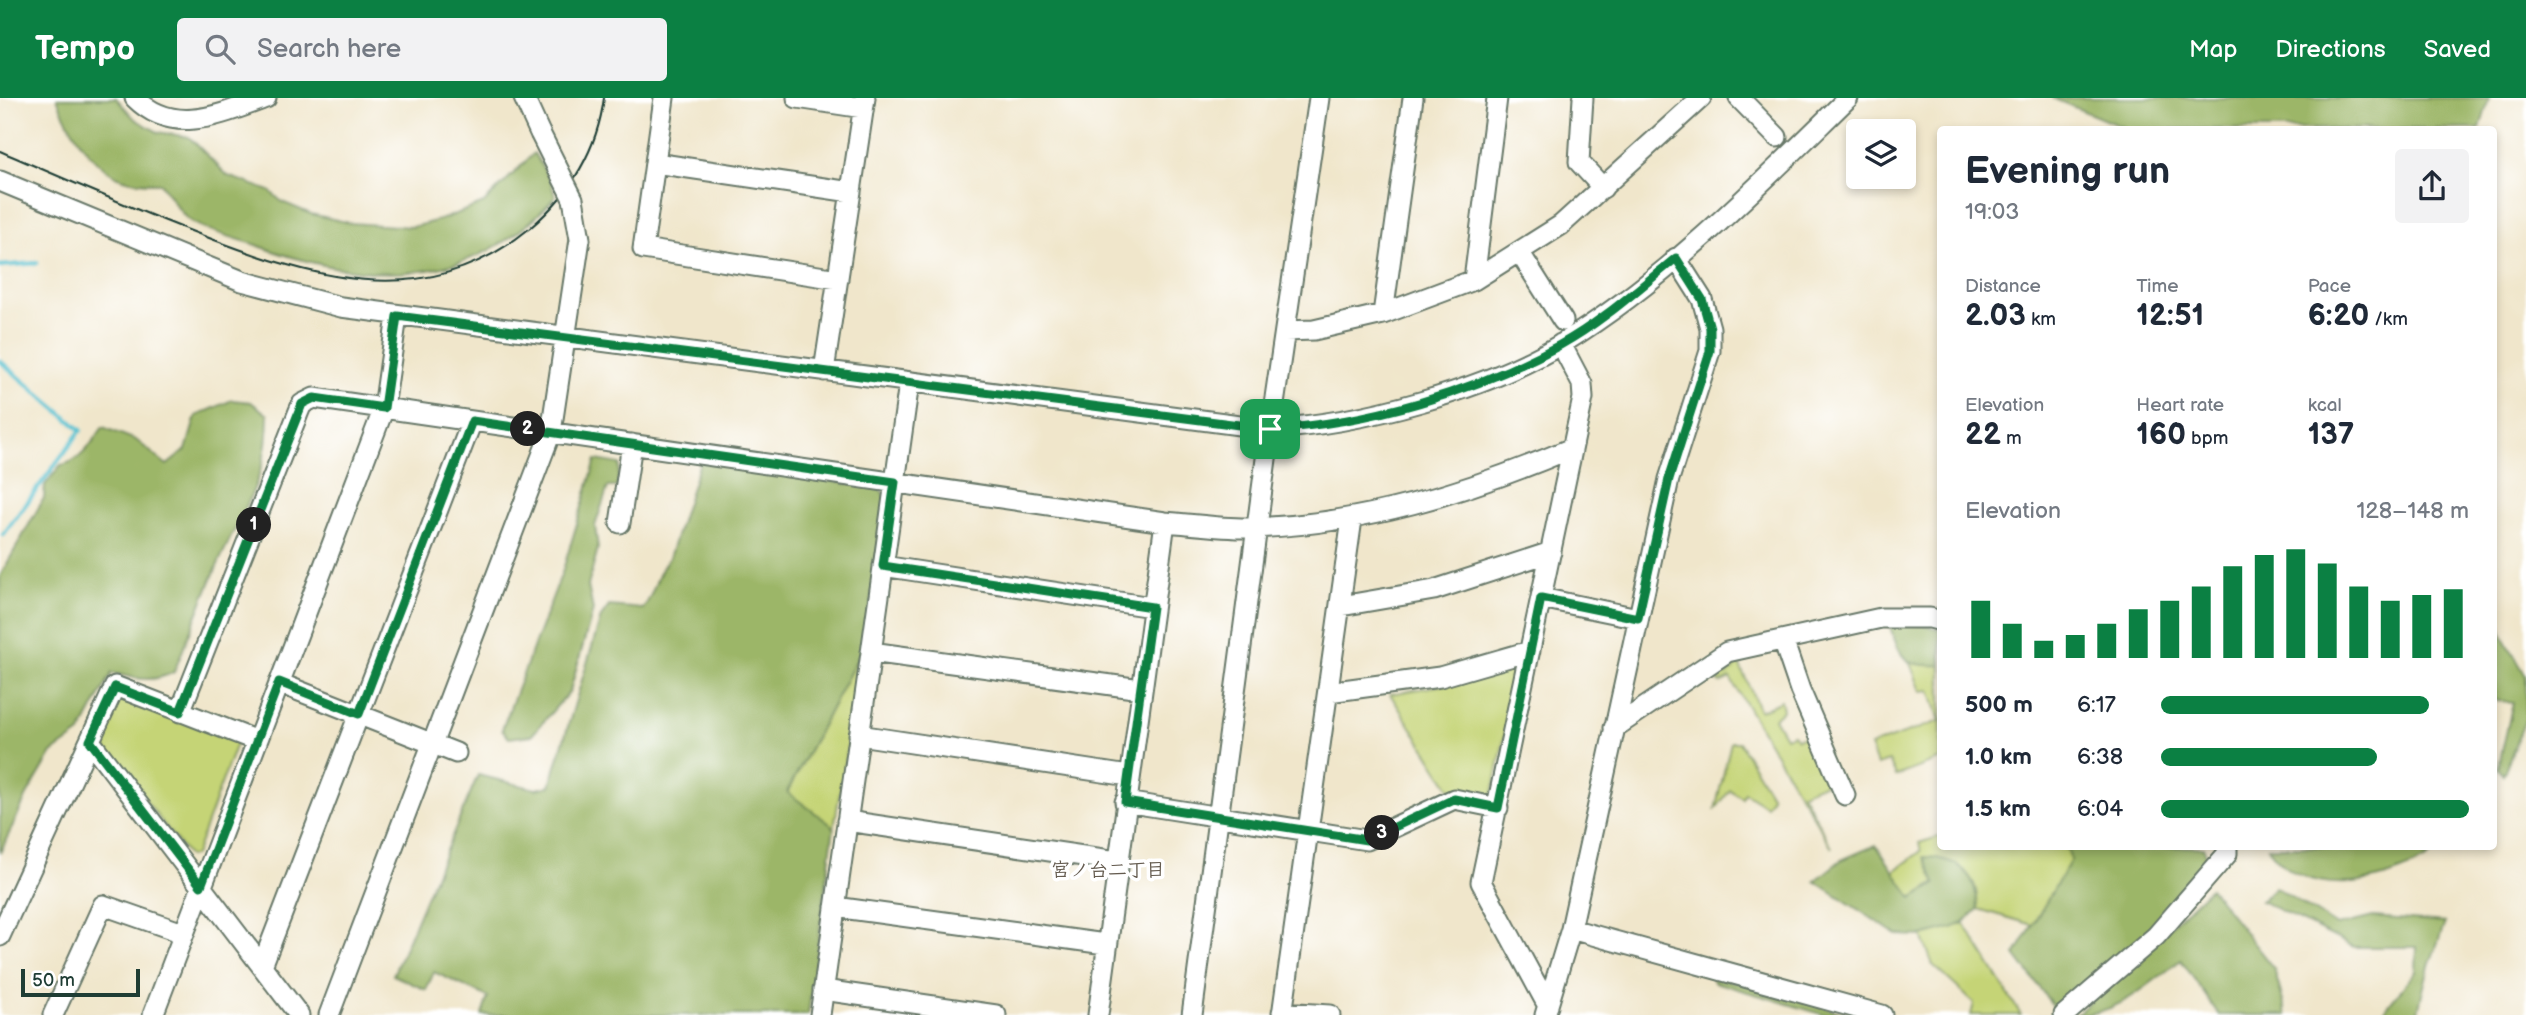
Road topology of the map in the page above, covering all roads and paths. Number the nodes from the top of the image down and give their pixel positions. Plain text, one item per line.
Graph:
1 (135, 98) edge
2 (266, 98) edge
3 (524, 98) edge
4 (664, 98) edge
5 (797, 98) edge
6 (1319, 98) edge
7 (1413, 98) edge
8 (1497, 98) edge
9 (1583, 98) edge
10 (1701, 98) edge
11 (1739, 98) edge
12 (1848, 98) edge
13 (864, 103) edge
14 (1777, 137) dead end
15 (655, 163) junction
16 (0, 181) edge
17 (1603, 188) junction
18 (851, 192) junction
19 (1520, 253) junction
20 (1676, 258) junction
21 (838, 279) junction
22 (1474, 280) junction
23 (1383, 314) junction
24 (397, 316) junction
25 (1563, 321) dead end
26 (1285, 331) junction
27 (564, 337) junction
28 (1561, 344) junction
29 (824, 372) junction
30 (909, 383) junction
31 (384, 408) junction
32 (472, 421) junction
33 (1270, 429) junction
34 (551, 432) junction
35 (632, 444) junction
36 (1572, 448) junction
37 (895, 482) junction
38 (1352, 519) junction
39 (621, 523) dead end
40 (1165, 523) junction
41 (1257, 527) junction
42 (1551, 552) junction
43 (883, 566) junction
44 (1541, 598) junction
45 (1341, 606) junction
46 (1152, 607) junction
47 (1638, 618) junction
48 (1937, 620) edge
49 (1783, 640) junction
50 (1530, 651) junction
51 (871, 652) junction
52 (279, 682) junction
53 (1142, 689) junction
54 (1328, 692) junction
55 (180, 712) junction
56 (359, 714) junction
57 (1614, 728) junction
58 (859, 735) junction
59 (90, 741) junction
60 (257, 741) junction
61 (432, 743) junction
62 (456, 753) dead end
63 (1129, 776) junction
64 (1844, 795) dead end
65 (1125, 802) junction
66 (1498, 808) junction
67 (1219, 815) junction
68 (847, 821) junction
69 (1308, 831) junction
70 (2227, 850) edge
71 (1117, 861) junction
72 (201, 886) junction
73 (835, 906) junction
74 (1571, 929) junction
75 (183, 933) junction
76 (0, 936) edge
77 (1105, 944) junction
78 (262, 966) junction
79 (823, 990) junction
80 (1547, 1011) edge
81 (1282, 1013) edge
82 (53, 1015) edge
83 (153, 1015) edge
84 (299, 1015) edge
85 (329, 1015) edge
86 (820, 1015) edge
87 (996, 1015) edge
88 (1098, 1015) edge
89 (1192, 1015) edge
90 (1330, 1015) edge
91 (1882, 1015) edge
92 (2064, 1015) edge

1 - 2 street
3 - 27 street, bridge
4 - 15 street
5 - 13 street
6 - 26 street
7 - 23 street
8 - 22 street
9 - 17 street
10 - 17 street
11 - 14 street
12 - 20 street
13 - 18 street
15 - 18 street
15 - 21 street
16 - 24 street
17 - 19 street
18 - 21 street
19 - 22 street
19 - 25 street
20 - 28 street
20 - 47 street
21 - 29 street
22 - 23 street
23 - 26 street
24 - 27 street
24 - 31 street
26 - 33 street
27 - 29 street
27 - 34 street
28 - 33 street
28 - 36 street
29 - 30 street
30 - 33 street
30 - 37 street
31 - 32 street
31 - 52 street
31 - 55 street
32 - 34 street
32 - 56 street
33 - 41 street
34 - 35 street
34 - 61 street
35 - 37 street
35 - 39 street
36 - 38 street
36 - 42 street
37 - 40 street
37 - 43 street
38 - 41 street
38 - 45 street
40 - 41 street
40 - 46 street
41 - 67 street
42 - 44 street
42 - 45 street
43 - 46 street
43 - 51 street
44 - 47 street
44 - 50 street
45 - 54 street
46 - 53 street
47 - 57 street
48 - 49 street
49 - 57 street
49 - 64 street
50 - 54 street
50 - 66 street
51 - 53 street
51 - 58 street
52 - 56 street
52 - 60 street
53 - 63 street
54 - 69 street
55 - 59 street
55 - 60 street
56 - 61 street
56 - 78 street
57 - 74 street
58 - 63 street
58 - 68 street
59 - 72 street
59 - 76 street
60 - 72 street
61 - 62 street
61 - 85 street
63 - 65 street
65 - 67 street
65 - 71 street
66 - 69 street
66 - 80 street
67 - 69 street
67 - 89 street
68 - 71 street
68 - 73 street
69 - 81 street
70 - 92 street
71 - 77 street
72 - 75 street
72 - 78 street
73 - 77 street
73 - 79 street
74 - 80 street
74 - 91 street
75 - 82 street
75 - 83 street
77 - 88 street
78 - 84 street
79 - 86 street
79 - 87 street
81 - 90 street

